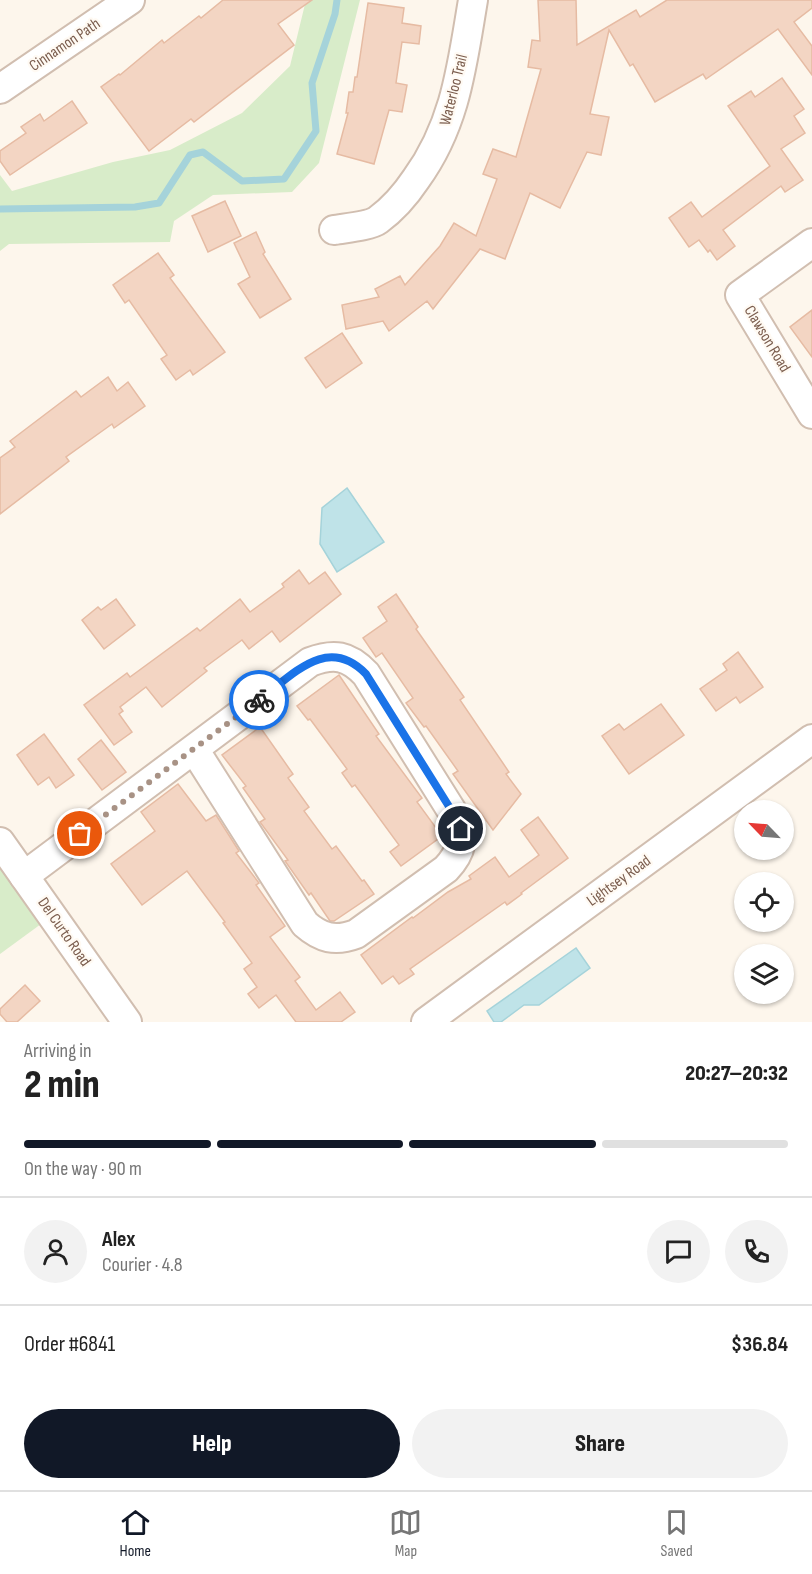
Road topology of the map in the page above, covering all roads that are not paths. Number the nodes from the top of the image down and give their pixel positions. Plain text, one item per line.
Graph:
1 (130, 0) edge
2 (472, 0) edge
3 (0, 89) edge
4 (334, 230) dead end
5 (812, 243) edge
6 (812, 414) edge
7 (812, 739) edge
8 (194, 749) junction
9 (0, 842) edge
10 (24, 876) junction
11 (433, 1020) edge
12 (127, 1022) edge

1 - 3 street, Cinnamon Path
2 - 4 street, Waterloo Trail
5 - 6 street, Clawson Road
7 - 11 street, Lightsey Road
8 - 8 street
8 - 10 street
9 - 10 street, Del Curto Road
10 - 12 street, Del Curto Road

